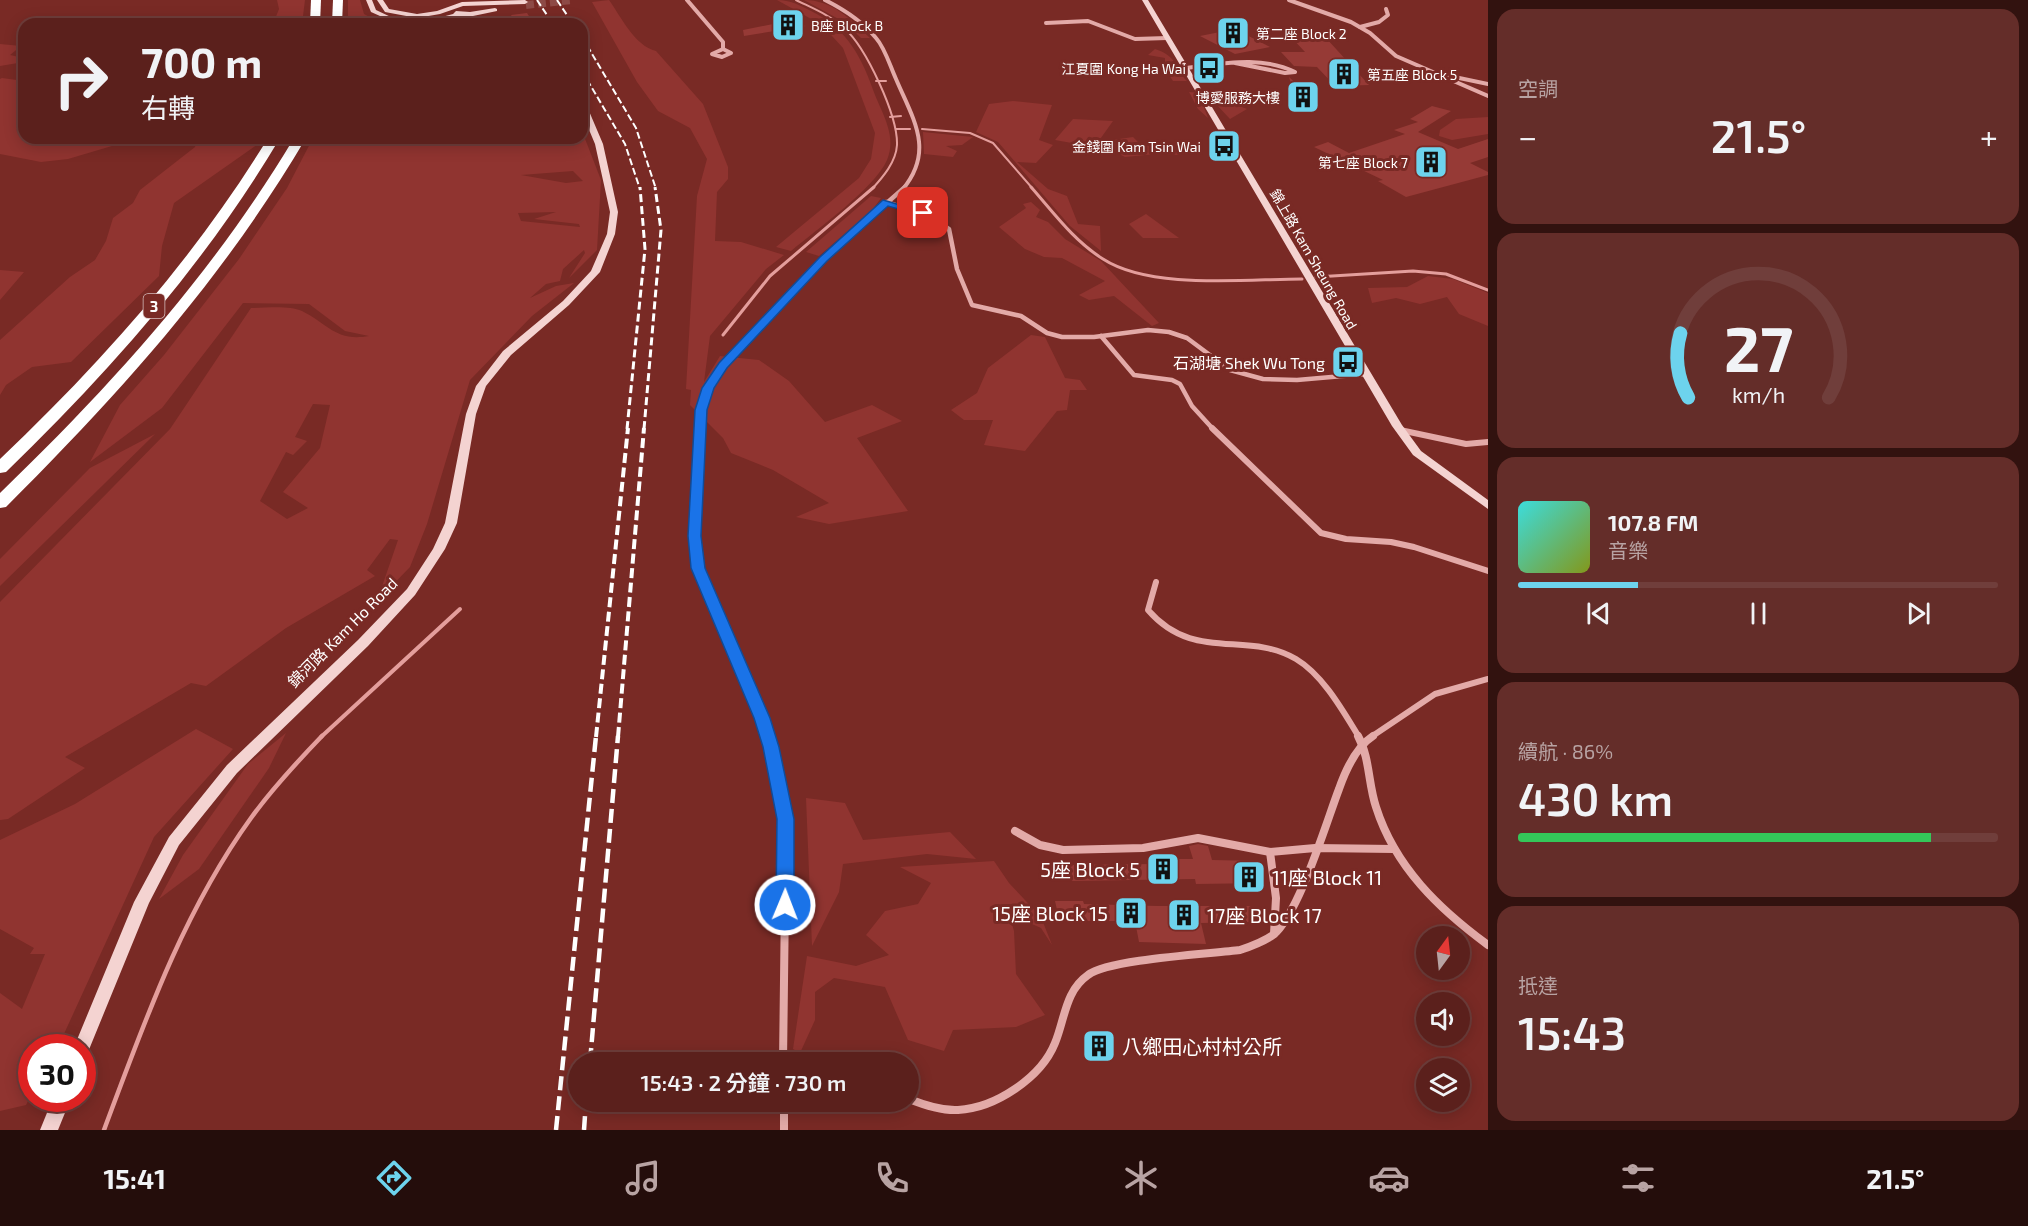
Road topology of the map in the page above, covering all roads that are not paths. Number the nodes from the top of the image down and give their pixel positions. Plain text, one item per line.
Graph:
1 (316, 0) edge
2 (338, 0) edge
3 (369, 0) edge
4 (380, 0) edge
5 (687, 0) edge
6 (825, 0) edge
7 (1145, 0) edge
8 (1289, 0) edge
9 (1302, 0) edge
10 (1296, 2) junction
11 (480, 4) junction
12 (452, 8) junction
13 (1386, 9) dead end
14 (480, 12) junction
15 (465, 14) junction
16 (315, 18) edge
17 (337, 18) edge
18 (389, 18) edge
19 (438, 18) edge
20 (472, 18) edge
21 (481, 18) edge
22 (1046, 23) dead end
23 (1359, 27) junction
24 (1167, 38) junction
25 (723, 49) dead end
26 (1235, 63) junction
27 (1185, 68) junction
28 (1424, 69) junction
29 (1488, 84) edge
30 (1488, 96) edge
31 (588, 118) edge
32 (270, 144) edge
33 (296, 144) edge
34 (886, 202) junction
35 (1101, 336) junction
36 (1366, 374) junction
37 (1400, 430) junction
38 (1488, 442) edge
39 (0, 468) edge
40 (0, 503) edge
41 (1488, 505) edge
42 (1488, 571) edge
43 (1156, 582) dead end
44 (1488, 679) edge
45 (1362, 743) junction
46 (1015, 831) dead end
47 (1316, 848) junction
48 (1394, 849) junction
49 (1270, 852) junction
50 (1274, 934) junction
51 (1488, 945) edge
52 (87, 1034) edge
53 (783, 1052) edge
54 (919, 1103) edge
55 (56, 1112) edge
56 (784, 1112) edge
57 (49, 1130) edge
58 (784, 1130) edge

1 - 16 highway
2 - 17 highway
3 - 18 main road
4 - 12 main road
5 - 25 street
6 - 34 street
7 - 24 main road, 錦上路 Kam Sheung Road
8 - 10 street
9 - 10 street
10 - 23 street
11 - 12 main road
11 - 14 main road
11 - 14 main road
12 - 15 main road
13 - 23 street
14 - 15 main road
14 - 21 main road
15 - 19 main road
15 - 20 main road
22 - 24 street
23 - 28 street
24 - 27 main road, 錦上路 Kam Sheung Road
26 - 26 street
26 - 27 street
27 - 36 main road, 錦上路 Kam Sheung Road
28 - 29 street
28 - 30 street
31 - 52 main road, 錦河路 Kam Ho Road
32 - 39 highway, 3
33 - 40 highway, 3
34 - 35 street
34 - 53 street
35 - 36 street
35 - 42 street
36 - 37 main road, 錦上路 Kam Sheung Road
37 - 38 street
37 - 41 main road, 錦上路 Kam Sheung Road
43 - 45 street
44 - 45 street
45 - 47 street
45 - 48 street
46 - 49 street
47 - 48 street
47 - 49 street
47 - 50 street
48 - 51 street
49 - 50 street
50 - 54 street
55 - 57 main road
56 - 58 street

